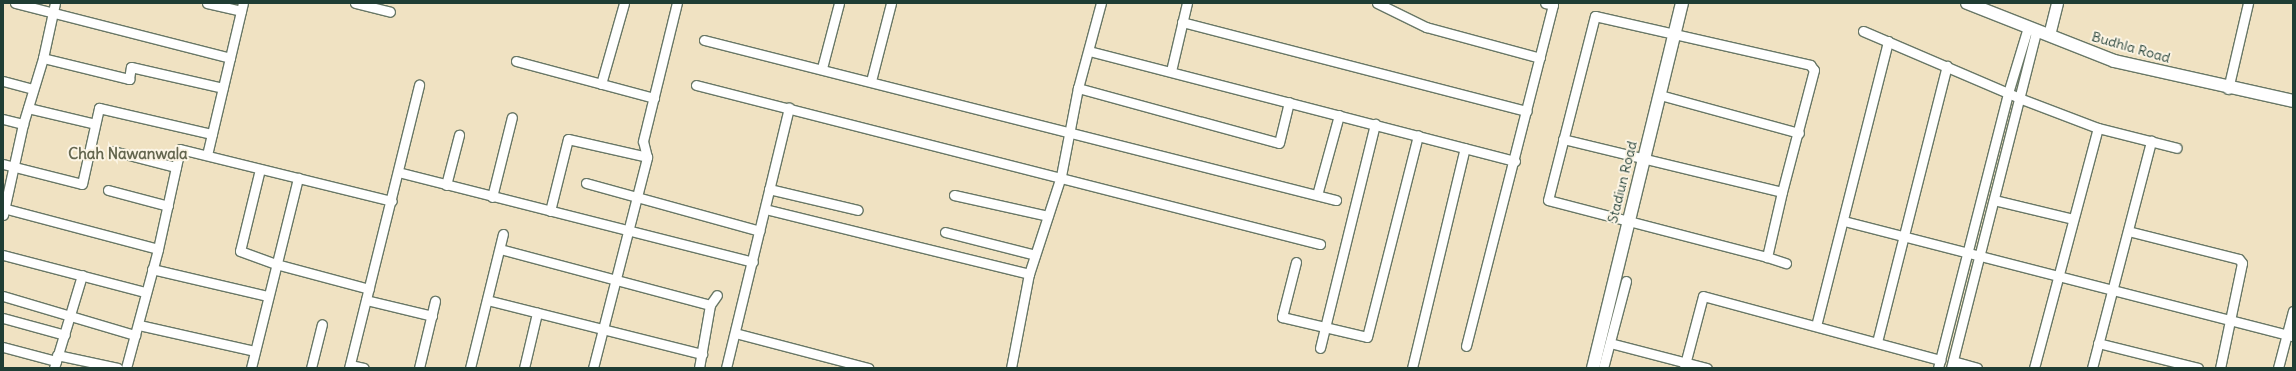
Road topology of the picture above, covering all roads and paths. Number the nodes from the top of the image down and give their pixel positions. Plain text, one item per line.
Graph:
1 (15, 3) edge
2 (55, 3) edge
3 (207, 3) edge
4 (355, 3) edge
5 (624, 3) edge
6 (677, 3) edge
7 (839, 3) edge
8 (891, 3) edge
9 (1101, 3) edge
10 (1187, 3) edge
11 (1377, 3) edge
12 (1545, 3) edge
13 (1682, 3) edge
14 (1967, 3) edge
15 (2057, 3) edge
16 (2248, 3) edge
17 (1392, 6) edge
18 (242, 7) edge
19 (53, 12) junction
20 (390, 12) dead end
21 (1182, 22) junction
22 (2032, 29) junction
23 (1864, 31) dead end
24 (1675, 33) junction
25 (2049, 35) junction
26 (704, 40) dead end
27 (1888, 41) junction
28 (1089, 50) junction
29 (43, 58) junction
30 (230, 58) junction
31 (1540, 58) junction
32 (516, 61) dead end
33 (1946, 66) junction
34 (822, 68) junction
35 (1171, 71) junction
36 (3, 81) edge
37 (872, 81) junction
38 (601, 84) junction
39 (419, 85) dead end
40 (696, 85) dead end
41 (223, 88) junction
42 (1078, 88) junction
43 (2228, 88) junction
44 (33, 89) junction
45 (2008, 93) junction
46 (1660, 95) junction
47 (654, 98) junction
48 (2019, 98) junction
49 (2293, 101) edge
50 (1289, 102) junction
51 (28, 108) junction
52 (789, 108) junction
53 (1527, 111) junction
54 (1339, 115) junction
55 (512, 117) dead end
56 (3, 119) edge
57 (22, 124) junction
58 (94, 124) junction
59 (1376, 124) junction
60 (2098, 128) junction
61 (1070, 131) junction
62 (1799, 133) junction
63 (212, 134) junction
64 (459, 135) dead end
65 (1418, 135) junction
66 (1563, 139) junction
67 (2151, 141) junction
68 (1464, 148) junction
69 (2177, 148) dead end
70 (113, 151) dead end
71 (207, 155) junction
72 (647, 157) junction
73 (1644, 158) junction
74 (1515, 161) junction
75 (3, 164) edge
76 (12, 166) junction
77 (176, 167) junction
78 (260, 169) junction
79 (398, 172) junction
80 (1061, 176) junction
81 (298, 178) junction
82 (586, 183) dead end
83 (446, 185) junction
84 (769, 189) junction
85 (108, 190) dead end
86 (1782, 192) junction
87 (954, 194) dead end
88 (1317, 195) junction
89 (638, 196) junction
90 (492, 197) junction
91 (1336, 200) dead end
92 (1994, 200) junction
93 (392, 201) junction
94 (168, 206) junction
95 (765, 209) junction
96 (858, 210) dead end
97 (3, 211) edge
98 (550, 211) junction
99 (1048, 216) junction
100 (2073, 219) junction
101 (1627, 221) junction
102 (1844, 221) junction
103 (760, 231) junction
104 (2128, 231) junction
105 (628, 232) junction
106 (945, 232) dead end
107 (503, 234) dead end
108 (1902, 236) junction
109 (1320, 244) dead end
110 (158, 249) junction
111 (500, 249) junction
112 (1967, 254) junction
113 (3, 255) edge
114 (1035, 255) junction
115 (1767, 257) junction
116 (1980, 258) junction
117 (753, 262) junction
118 (1296, 262) dead end
119 (1786, 263) dead end
120 (276, 264) junction
121 (152, 269) junction
122 (1028, 274) junction
123 (82, 275) junction
124 (2058, 277) junction
125 (615, 280) junction
126 (1626, 282) dead end
127 (369, 289) junction
128 (2112, 291) junction
129 (145, 292) junction
130 (717, 295) dead end
131 (3, 296) edge
132 (267, 296) junction
133 (366, 300) junction
134 (487, 300) junction
135 (435, 301) dead end
136 (710, 305) junction
137 (2293, 311) edge
138 (537, 313) junction
139 (72, 315) junction
140 (432, 316) junction
141 (3, 318) edge
142 (2231, 320) junction
143 (322, 324) dead end
144 (139, 325) junction
145 (1816, 326) junction
146 (1326, 327) junction
147 (603, 330) junction
148 (735, 333) junction
149 (65, 335) junction
150 (135, 335) junction
151 (2290, 335) edge
152 (1877, 342) junction
153 (1610, 343) junction
154 (2098, 343) junction
155 (1466, 346) dead end
156 (3, 347) edge
157 (1320, 348) dead end
158 (254, 351) junction
159 (702, 354) junction
160 (56, 361) edge
161 (1940, 364) edge
162 (1685, 365) edge
163 (1952, 365) edge
164 (349, 366) edge
165 (253, 367) edge
166 (118, 368) edge
167 (126, 368) edge
168 (311, 368) edge
169 (364, 368) edge
170 (419, 368) edge
171 (470, 368) edge
172 (524, 368) edge
173 (593, 368) edge
174 (699, 368) edge
175 (726, 368) edge
176 (868, 368) edge
177 (1011, 368) edge
178 (1412, 368) edge
179 (1592, 368) edge
180 (1603, 368) edge
181 (1707, 368) edge
182 (1977, 368) edge
183 (2034, 368) edge
184 (2092, 368) edge
185 (2198, 368) edge
186 (2220, 368) edge
187 (2278, 368) edge

1 - 19 street
2 - 19 street
3 - 18 street
4 - 20 street
5 - 38 street
6 - 47 street
7 - 34 street
8 - 37 street
9 - 28 street
10 - 21 street
11 - 17 street
12 - 31 street
13 - 24 main road, Stadiun Road
14 - 22 main road, Budhla Road
15 - 25 street
16 - 43 street
17 - 31 street
18 - 30 street
19 - 29 street
19 - 30 street
21 - 35 street
21 - 53 street
22 - 25 main road, Budhla Road
22 - 45 street
22 - 48 street
23 - 27 street
24 - 46 main road, Stadiun Road
24 - 62 street
24 - 66 street
25 - 43 main road, Budhla Road
26 - 34 street
27 - 33 street
27 - 102 street
28 - 35 street
28 - 42 street
29 - 41 street
29 - 44 street
30 - 41 street
31 - 53 street
32 - 38 street
33 - 45 street
33 - 108 street
34 - 37 street
35 - 50 street
36 - 44 street
37 - 61 street
38 - 47 street
39 - 79 street
40 - 52 street
41 - 63 street
42 - 50 street
42 - 61 street
43 - 49 main road, Budhla Road
44 - 51 street
45 - 48 street
45 - 112 street
46 - 62 street
46 - 73 main road, Stadiun Road
47 - 72 street
48 - 60 street
48 - 92 street
50 - 54 street
51 - 57 street
51 - 58 street
52 - 80 street
52 - 84 street
53 - 74 street
54 - 59 street
54 - 88 street
55 - 90 street
56 - 57 street
57 - 76 street
58 - 63 street
58 - 76 street
59 - 65 street
59 - 146 street
60 - 67 street
60 - 100 street
61 - 80 street
61 - 88 street
62 - 86 street
63 - 71 street
64 - 83 street
65 - 68 street
65 - 146 street
66 - 73 street
66 - 101 street
67 - 69 street
67 - 104 street
68 - 74 street
68 - 178 street
70 - 77 street
71 - 77 street
71 - 78 street
72 - 89 street
72 - 98 street
73 - 86 street
73 - 101 main road, Stadiun Road
74 - 155 street
75 - 76 street
76 - 97 street
77 - 94 street
78 - 81 street
78 - 120 street
79 - 83 street
79 - 93 street
80 - 99 street
80 - 109 street
81 - 93 street
81 - 120 street
82 - 89 street
83 - 90 street
84 - 95 street
84 - 96 street
85 - 94 street
86 - 115 street
87 - 99 street
88 - 91 street
89 - 103 street
89 - 105 street
90 - 98 street
92 - 100 street
92 - 116 street
93 - 127 street
94 - 110 street
95 - 103 street
95 - 122 street
97 - 110 street
98 - 105 street
99 - 114 street
100 - 124 street
101 - 115 street
101 - 179 main road, Stadiun Road
102 - 108 street
102 - 145 street
103 - 117 street
104 - 128 street
104 - 142 street
105 - 117 street
105 - 125 street
106 - 114 street
107 - 111 street
108 - 112 street
108 - 152 street
110 - 121 street
111 - 125 street
111 - 134 street
112 - 116 street
112 - 161 street
113 - 123 street
114 - 122 street
115 - 119 street
116 - 124 street
116 - 163 street
117 - 148 street
118 - 146 street
120 - 127 street
120 - 132 street
121 - 129 street
121 - 132 street
122 - 177 street
123 - 129 street
123 - 139 street
124 - 128 street
124 - 183 street
125 - 136 street
125 - 147 street
126 - 153 street
127 - 133 street
128 - 142 street
128 - 154 street
129 - 144 street
130 - 136 street
131 - 139 street
132 - 158 street
133 - 140 street
133 - 164 street
134 - 138 street
134 - 171 street
135 - 140 street
136 - 159 street
137 - 151 street
138 - 147 street
138 - 172 street
139 - 149 street
139 - 150 street
140 - 170 street
141 - 149 street
142 - 151 street
142 - 186 street
143 - 168 street
144 - 150 street
144 - 158 street
145 - 152 street
145 - 162 street
146 - 157 street
147 - 159 street
147 - 173 street
148 - 175 street
148 - 176 street
149 - 160 street
150 - 167 street
151 - 187 street
152 - 161 street
153 - 162 street
153 - 180 street
154 - 184 street
154 - 185 street
156 - 160 street
158 - 165 street
159 - 174 street
160 - 166 street
162 - 181 street
163 - 182 street
164 - 169 street

